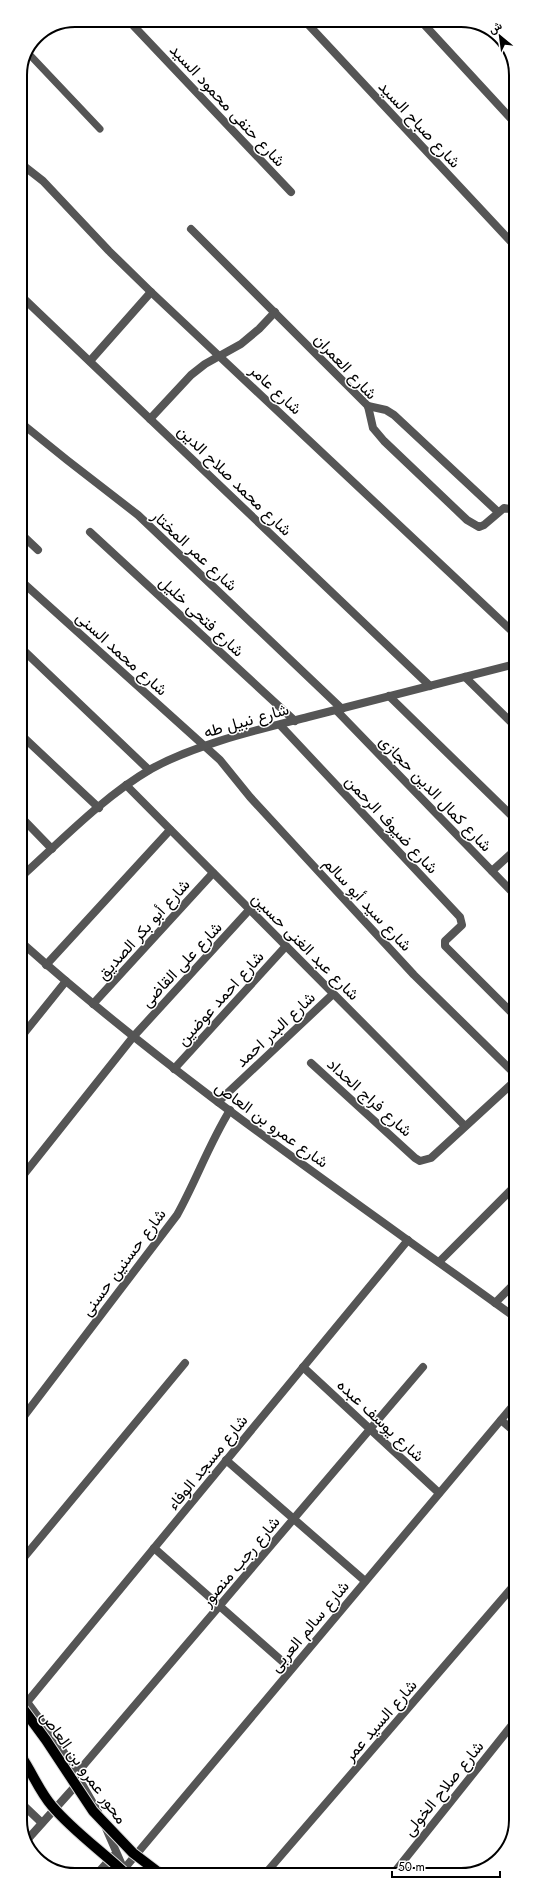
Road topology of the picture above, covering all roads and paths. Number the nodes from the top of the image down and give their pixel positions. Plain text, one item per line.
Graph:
1 (135, 27) edge
2 (311, 27) edge
3 (426, 27) edge
4 (31, 56) edge
5 (509, 116) edge
6 (100, 129) dead end
7 (27, 169) edge
8 (291, 192) dead end
9 (191, 229) dead end
10 (509, 240) edge
11 (151, 292) junction
12 (27, 302) edge
13 (275, 312) junction
14 (220, 356) junction
15 (90, 361) junction
16 (368, 406) junction
17 (150, 419) junction
18 (27, 428) edge
19 (509, 508) edge
20 (498, 512) junction
21 (90, 532) dead end
22 (27, 540) edge
23 (38, 550) dead end
24 (27, 586) edge
25 (509, 628) edge
26 (27, 654) edge
27 (509, 666) edge
28 (465, 677) junction
29 (430, 686) junction
30 (389, 696) junction
31 (339, 709) junction
32 (509, 720) edge
33 (294, 721) junction
34 (280, 724) junction
35 (27, 741) edge
36 (205, 747) junction
37 (149, 770) junction
38 (126, 785) junction
39 (99, 808) junction
40 (509, 813) edge
41 (27, 823) edge
42 (170, 830) junction
43 (52, 849) junction
44 (509, 855) edge
45 (27, 871) edge
46 (492, 871) junction
47 (213, 873) junction
48 (509, 889) edge
49 (250, 909) junction
50 (286, 946) junction
51 (27, 948) edge
52 (46, 965) junction
53 (66, 981) junction
54 (333, 994) junction
55 (93, 1004) junction
56 (509, 1007) edge
57 (27, 1030) edge
58 (133, 1037) junction
59 (311, 1063) dead end
60 (174, 1069) junction
61 (509, 1069) edge
62 (509, 1086) edge
63 (218, 1102) junction
64 (230, 1110) junction
65 (465, 1126) junction
66 (27, 1170) edge
67 (509, 1192) edge
68 (408, 1240) junction
69 (439, 1262) junction
70 (509, 1289) edge
71 (495, 1303) junction
72 (509, 1313) edge
73 (185, 1363) dead end
74 (303, 1367) junction
75 (423, 1367) dead end
76 (509, 1410) edge
77 (27, 1412) edge
78 (501, 1420) junction
79 (509, 1427) edge
80 (370, 1429) junction
81 (226, 1460) junction
82 (439, 1493) junction
83 (294, 1519) junction
84 (154, 1548) junction
85 (27, 1554) edge
86 (365, 1581) junction
87 (509, 1591) edge
88 (220, 1606) junction
89 (291, 1669) junction
90 (27, 1700) edge
91 (27, 1707) edge
92 (27, 1709) edge
93 (509, 1729) edge
94 (27, 1766) edge
95 (79, 1777) junction
96 (27, 1808) edge
97 (42, 1823) junction
98 (30, 1836) edge
99 (117, 1853) junction
100 (103, 1868) edge
101 (120, 1868) edge
102 (124, 1868) edge
103 (130, 1868) edge
104 (153, 1868) edge
105 (270, 1868) edge
106 (398, 1868) edge

1 - 8 street, شارع حنفى محمود السيد
2 - 10 street, شارع صباح السيد
3 - 5 street
4 - 6 lane
7 - 11 street, شارع عامر
9 - 13 street, شارع العمران
11 - 14 street, شارع عامر
11 - 15 street
12 - 15 street, شارع محمد صلاح الدين
13 - 14 street
13 - 16 street, شارع العمران
14 - 17 street
14 - 25 street, شارع عامر
15 - 17 street, شارع محمد صلاح الدين
16 - 20 street
16 - 20 street, شارع العمران
17 - 29 street, شارع محمد صلاح الدين
18 - 31 street, شارع عمر المختار
19 - 20 street
21 - 33 street, شارع فتحى خليل
22 - 23 street
24 - 36 street, شارع محمد السنى
26 - 37 street
27 - 28 street, شارع نبيل طه
28 - 29 street, شارع نبيل طه
28 - 32 street
29 - 30 street, شارع نبيل طه
30 - 31 street, شارع نبيل طه
30 - 40 street
31 - 33 street, شارع نبيل طه
31 - 46 street, شارع كمال الدين حجازى
33 - 34 street, شارع نبيل طه
34 - 36 street, شارع نبيل طه
34 - 56 street, شارع ضيوف الرحمن
35 - 39 street
36 - 37 street, شارع نبيل طه
36 - 61 street, شارع سيد أبو سالم
37 - 38 street, شارع نبيل طه
38 - 39 street, شارع نبيل طه
38 - 42 street, شارع عبد الغنى حسين
39 - 43 street, شارع نبيل طه
41 - 43 street
42 - 47 street, شارع عبد الغنى حسين
42 - 52 street
43 - 45 street, شارع نبيل طه
44 - 46 street
46 - 48 street, شارع كمال الدين حجازى
47 - 49 street, شارع عبد الغنى حسين
47 - 55 street, شارع أبو بكر الصديق
49 - 50 street, شارع عبد الغنى حسين
49 - 58 street, شارع على القاضى
50 - 54 street, شارع عبد الغنى حسين
50 - 60 street, شارع احمد عوضين
51 - 52 street, شارع عمرو بن العاص
52 - 53 street, شارع عمرو بن العاص
53 - 55 street, شارع عمرو بن العاص
53 - 57 street
54 - 63 street, شارع البدر احمد
54 - 65 street, شارع عبد الغنى حسين
55 - 58 street, شارع عمرو بن العاص
58 - 60 street, شارع عمرو بن العاص
58 - 66 street, شارع على القاضى
59 - 65 street, شارع فراج الحداد
60 - 63 street, شارع عمرو بن العاص
62 - 65 street
63 - 64 street, شارع عمرو بن العاص
64 - 68 street, شارع عمرو بن العاص
64 - 77 street, شارع حسنين حسنى
67 - 69 street
68 - 69 street, شارع عمرو بن العاص
68 - 74 street, شارع مسجد الوفاء
69 - 71 street, شارع عمرو بن العاص
70 - 71 street
71 - 72 street, شارع عمرو بن العاص
73 - 85 street
74 - 80 street, شارع يوسف عبده
74 - 81 street, شارع مسجد الوفاء
75 - 80 street, شارع رجب منصور
76 - 78 street, شارع سالم العربى
78 - 79 street
78 - 82 street, شارع سالم العربى
80 - 82 street, شارع يوسف عبده
80 - 83 street, شارع رجب منصور
81 - 83 street
81 - 84 street, شارع مسجد الوفاء
82 - 86 street, شارع سالم العربى
83 - 86 street
83 - 88 street, شارع رجب منصور
84 - 88 street
84 - 90 street, شارع مسجد الوفاء
86 - 89 street, شارع سالم العربى
87 - 105 street, شارع السيد عمر
88 - 89 street
88 - 95 street, شارع رجب منصور
89 - 103 street, شارع سالم العربى
91 - 95 street
92 - 104 main road, محور عمرو بن العاص, bridge
93 - 106 street, شارع صلاح الخولى
94 - 101 main road, bridge
95 - 97 street, شارع رجب منصور
95 - 99 street
96 - 97 street
97 - 98 street, شارع رجب منصور
99 - 100 street
99 - 102 street

